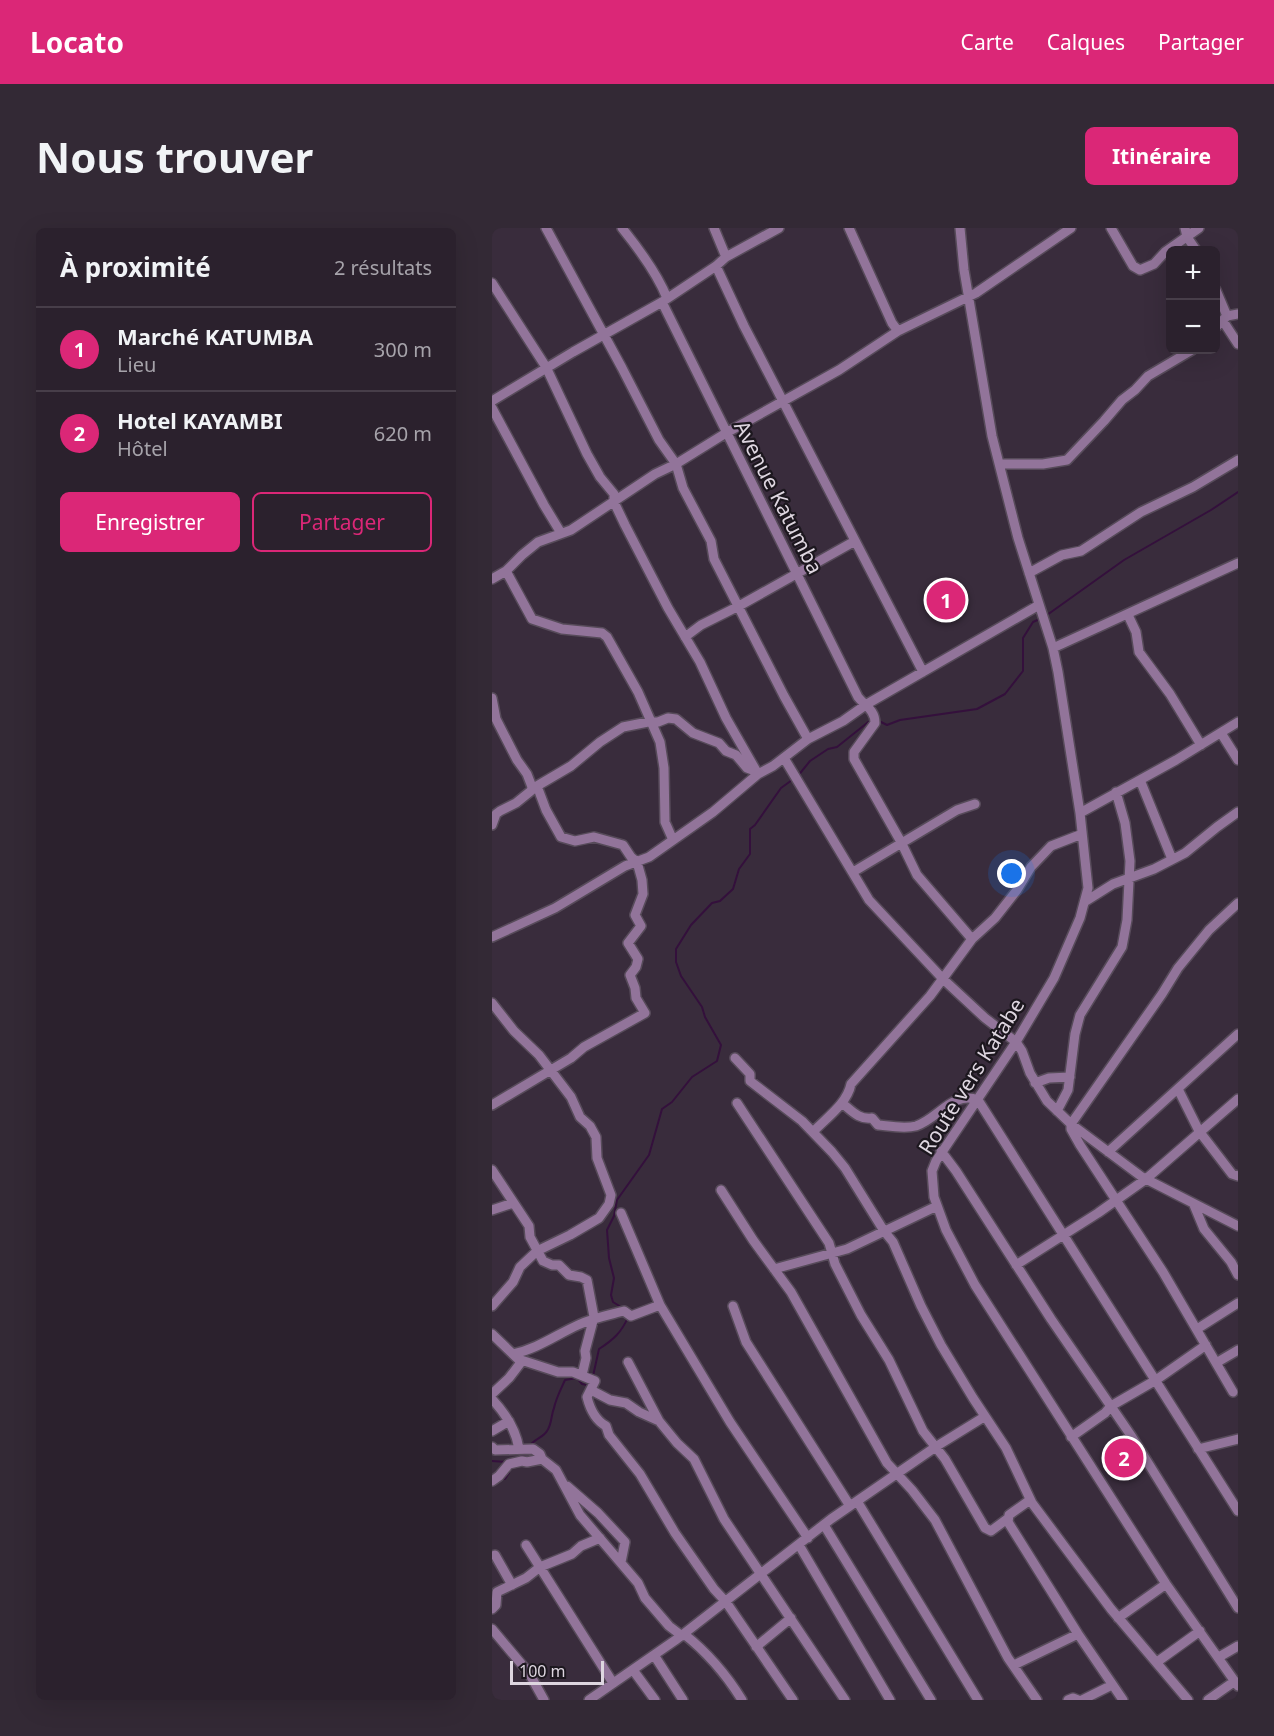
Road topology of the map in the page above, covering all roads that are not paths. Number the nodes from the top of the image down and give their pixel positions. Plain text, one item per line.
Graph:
1 (546, 228) edge
2 (622, 228) edge
3 (714, 228) edge
4 (779, 228) edge
5 (849, 228) edge
6 (960, 228) edge
7 (1071, 228) edge
8 (1111, 228) edge
9 (1199, 228) edge
10 (1186, 232) edge
11 (1194, 246) edge
12 (726, 257) junction
13 (716, 266) junction
14 (492, 283) edge
15 (968, 296) junction
16 (665, 300) junction
17 (1217, 300) edge
18 (1238, 314) edge
19 (1222, 321) edge
20 (898, 331) junction
21 (604, 336) junction
22 (1238, 344) edge
23 (1185, 354) edge
24 (546, 367) junction
25 (492, 401) edge
26 (783, 402) junction
27 (492, 408) edge
28 (726, 434) junction
29 (1238, 460) edge
30 (676, 464) junction
31 (1000, 464) junction
32 (614, 502) junction
33 (561, 533) junction
34 (855, 541) junction
35 (1238, 563) edge
36 (506, 571) junction
37 (797, 573) junction
38 (1029, 573) junction
39 (492, 579) edge
40 (740, 606) junction
41 (1040, 608) junction
42 (1128, 615) junction
43 (685, 637) junction
44 (1053, 648) junction
45 (923, 672) junction
46 (492, 698) edge
47 (867, 704) junction
48 (652, 722) junction
49 (1238, 722) edge
50 (1221, 733) junction
51 (808, 739) junction
52 (1201, 745) junction
53 (784, 758) junction
54 (1238, 760) edge
55 (757, 772) junction
56 (1140, 780) junction
57 (534, 788) junction
58 (1116, 792) junction
59 (975, 804) dead end
60 (1238, 812) edge
61 (1080, 813) junction
62 (494, 815) edge
63 (492, 825) edge
64 (1082, 834) junction
65 (673, 840) junction
66 (901, 842) junction
67 (1172, 859) junction
68 (637, 862) junction
69 (853, 872) junction
70 (1130, 877) junction
71 (1086, 901) junction
72 (1238, 903) edge
73 (492, 937) edge
74 (972, 939) junction
75 (943, 980) junction
76 (492, 1004) edge
77 (1238, 1034) edge
78 (1016, 1042) junction
79 (735, 1058) dead end
80 (551, 1070) junction
81 (1070, 1077) junction
82 (1035, 1083) junction
83 (1178, 1089) junction
84 (1238, 1099) edge
85 (978, 1100) junction
86 (736, 1103) dead end
87 (842, 1103) junction
88 (492, 1105) edge
89 (1057, 1111) junction
90 (1071, 1124) junction
91 (1199, 1131) junction
92 (813, 1132) junction
93 (941, 1151) junction
94 (1108, 1152) junction
95 (492, 1170) edge
96 (1238, 1176) edge
97 (1146, 1179) junction
98 (722, 1190) dead end
99 (1116, 1198) junction
100 (513, 1203) junction
101 (1194, 1205) junction
102 (937, 1206) junction
103 (492, 1210) edge
104 (621, 1213) dead end
105 (1238, 1226) edge
106 (885, 1231) junction
107 (1062, 1235) junction
108 (537, 1251) junction
109 (833, 1253) junction
110 (1016, 1264) junction
111 (774, 1269) junction
112 (1238, 1275) edge
113 (1238, 1302) edge
114 (660, 1305) junction
115 (492, 1306) edge
116 (733, 1306) dead end
117 (594, 1320) junction
118 (1197, 1329) junction
119 (492, 1334) edge
120 (1206, 1346) junction
121 (1238, 1350) edge
122 (513, 1354) junction
123 (522, 1360) junction
124 (628, 1362) dead end
125 (1216, 1363) junction
126 (582, 1375) junction
127 (1156, 1380) junction
128 (591, 1390) junction
129 (1233, 1392) dead end
130 (492, 1394) edge
131 (492, 1399) edge
132 (1111, 1406) junction
133 (984, 1417) junction
134 (509, 1421) junction
135 (659, 1421) junction
136 (492, 1431) edge
137 (1071, 1437) junction
138 (1238, 1440) edge
139 (937, 1446) junction
140 (493, 1449) edge
141 (519, 1449) junction
142 (1198, 1449) junction
143 (542, 1460) junction
144 (896, 1474) junction
145 (492, 1480) edge
146 (565, 1485) junction
147 (1030, 1500) junction
148 (854, 1504) junction
149 (1238, 1511) edge
150 (1007, 1519) junction
151 (824, 1525) junction
152 (600, 1538) junction
153 (808, 1538) junction
154 (526, 1545) dead end
155 (799, 1545) junction
156 (495, 1556) dead end
157 (621, 1562) junction
158 (540, 1567) junction
159 (760, 1575) junction
160 (1166, 1584) junction
161 (512, 1585) junction
162 (726, 1602) junction
163 (1238, 1608) edge
164 (492, 1609) edge
165 (1118, 1617) junction
166 (791, 1618) junction
167 (492, 1629) edge
168 (1200, 1631) junction
169 (1078, 1634) junction
170 (683, 1635) junction
171 (756, 1647) junction
172 (1238, 1647) edge
173 (654, 1655) junction
174 (1219, 1657) junction
175 (1157, 1662) junction
176 (1014, 1665) junction
177 (633, 1670) junction
178 (612, 1683) junction
179 (1236, 1684) edge
180 (1112, 1685) junction
181 (544, 1700) edge
182 (589, 1700) edge
183 (655, 1700) edge
184 (683, 1700) edge
185 (742, 1700) edge
186 (793, 1700) edge
187 (845, 1700) edge
188 (890, 1700) edge
189 (932, 1700) edge
190 (978, 1700) edge
191 (1036, 1700) edge
192 (1068, 1700) edge
193 (1080, 1700) edge
194 (1123, 1700) edge
195 (1188, 1700) edge
196 (1208, 1700) edge

1 - 21 street
2 - 16 street, Avenue Katumba
3 - 12 street
4 - 12 street
5 - 20 street
6 - 15 street, Route vers Katabe
7 - 15 street
8 - 10 street
9 - 10 street
10 - 11 street
12 - 13 street
13 - 16 street
13 - 26 street
14 - 24 street
15 - 20 street
15 - 31 street, Route vers Katabe
16 - 21 street
16 - 28 street, Avenue Katumba
17 - 19 street
18 - 19 street
19 - 22 street
20 - 26 street
21 - 24 street
21 - 30 street
23 - 31 street
24 - 25 street
24 - 32 street
26 - 28 street
26 - 34 street
27 - 33 street
28 - 30 street
28 - 37 street, Avenue Katumba
29 - 38 street
30 - 32 street
30 - 40 street
31 - 38 street, Route vers Katabe
32 - 33 street
32 - 43 street
33 - 36 street
34 - 37 street
34 - 45 street
35 - 42 street
36 - 39 street
36 - 48 street
37 - 40 street
37 - 47 street, Avenue Katumba
38 - 41 street, Route vers Katabe
40 - 43 street
40 - 51 street
41 - 44 street, Route vers Katabe
41 - 45 street
42 - 44 street
42 - 52 street
43 - 55 street
44 - 61 street, Route vers Katabe
45 - 47 street
46 - 57 street
47 - 51 street
47 - 66 street
48 - 55 street
48 - 57 street
48 - 65 street
49 - 50 street
50 - 52 street
50 - 54 street
51 - 53 street
52 - 56 street
53 - 55 street
53 - 69 street
55 - 65 street
56 - 58 street
56 - 67 street
57 - 62 street
57 - 68 street
58 - 61 street
58 - 70 street
59 - 66 street
60 - 67 street
61 - 64 street, Route vers Katabe
62 - 63 street
64 - 71 street, Route vers Katabe
64 - 74 street
65 - 68 street
66 - 69 street
66 - 74 street
67 - 70 street
68 - 73 street
68 - 80 street
69 - 75 street
70 - 71 street
70 - 81 street
71 - 78 street, Route vers Katabe
72 - 90 street
74 - 75 street
75 - 78 street
75 - 87 street
76 - 80 street
77 - 83 street
78 - 82 street
78 - 85 street, Route vers Katabe
79 - 92 street
80 - 88 street
80 - 108 street
81 - 82 street
81 - 89 street
82 - 89 street
83 - 91 street
83 - 94 street
84 - 91 street
85 - 87 street
85 - 93 street, Route vers Katabe
85 - 107 street
86 - 109 street
87 - 92 street
89 - 90 street
90 - 94 street
90 - 99 street
91 - 96 street
91 - 97 street
92 - 106 street
93 - 102 street, Route vers Katabe
93 - 110 street
94 - 97 street
95 - 100 street
97 - 99 street
97 - 101 street
98 - 111 street
99 - 107 street
99 - 118 street
100 - 103 street
100 - 108 street
101 - 105 street
101 - 112 street
102 - 106 street
102 - 137 street, Route vers Katabe
104 - 114 street
106 - 109 street
106 - 133 street
107 - 110 street
107 - 127 street
108 - 115 street
108 - 117 street
109 - 111 street
109 - 139 street
110 - 132 street
111 - 144 street
113 - 118 street
114 - 117 street
114 - 153 street
116 - 148 street
117 - 122 street
117 - 126 street
118 - 120 street
119 - 122 street
120 - 125 street
120 - 127 street
121 - 125 street
122 - 123 street
123 - 126 street
123 - 130 street
124 - 135 street
125 - 129 street
126 - 128 street
127 - 132 street
127 - 142 street
128 - 135 street
128 - 162 street
131 - 134 street
132 - 137 street
132 - 163 street
133 - 139 street
133 - 147 street
134 - 136 street
134 - 141 street
135 - 159 street
137 - 160 street, Route vers Katabe
138 - 142 street
139 - 144 street
139 - 150 street
140 - 141 street
141 - 143 street
142 - 149 street
143 - 145 street
143 - 146 street
144 - 148 street
144 - 176 street
146 - 152 street
146 - 157 street
147 - 150 street
147 - 165 street
148 - 151 street
148 - 190 street
150 - 169 street
151 - 153 street
151 - 189 street
152 - 157 street
152 - 158 street
153 - 155 street
154 - 158 street
155 - 159 street
155 - 188 street
156 - 161 street
157 - 170 street
158 - 161 street
158 - 178 street
159 - 162 street
159 - 166 street
160 - 165 street
160 - 168 street, Route vers Katabe
161 - 164 street
162 - 170 street
162 - 171 street
165 - 175 street
166 - 171 street
166 - 187 street
167 - 181 street
168 - 174 street, Route vers Katabe
168 - 175 street
169 - 176 street
169 - 180 street
170 - 173 street
170 - 185 street
171 - 186 street
172 - 174 street
173 - 177 street
173 - 184 street
174 - 179 street, Route vers Katabe
175 - 195 street
176 - 191 street
177 - 178 street
177 - 183 street
178 - 182 street
179 - 196 street
180 - 193 street
180 - 194 street
192 - 193 street

